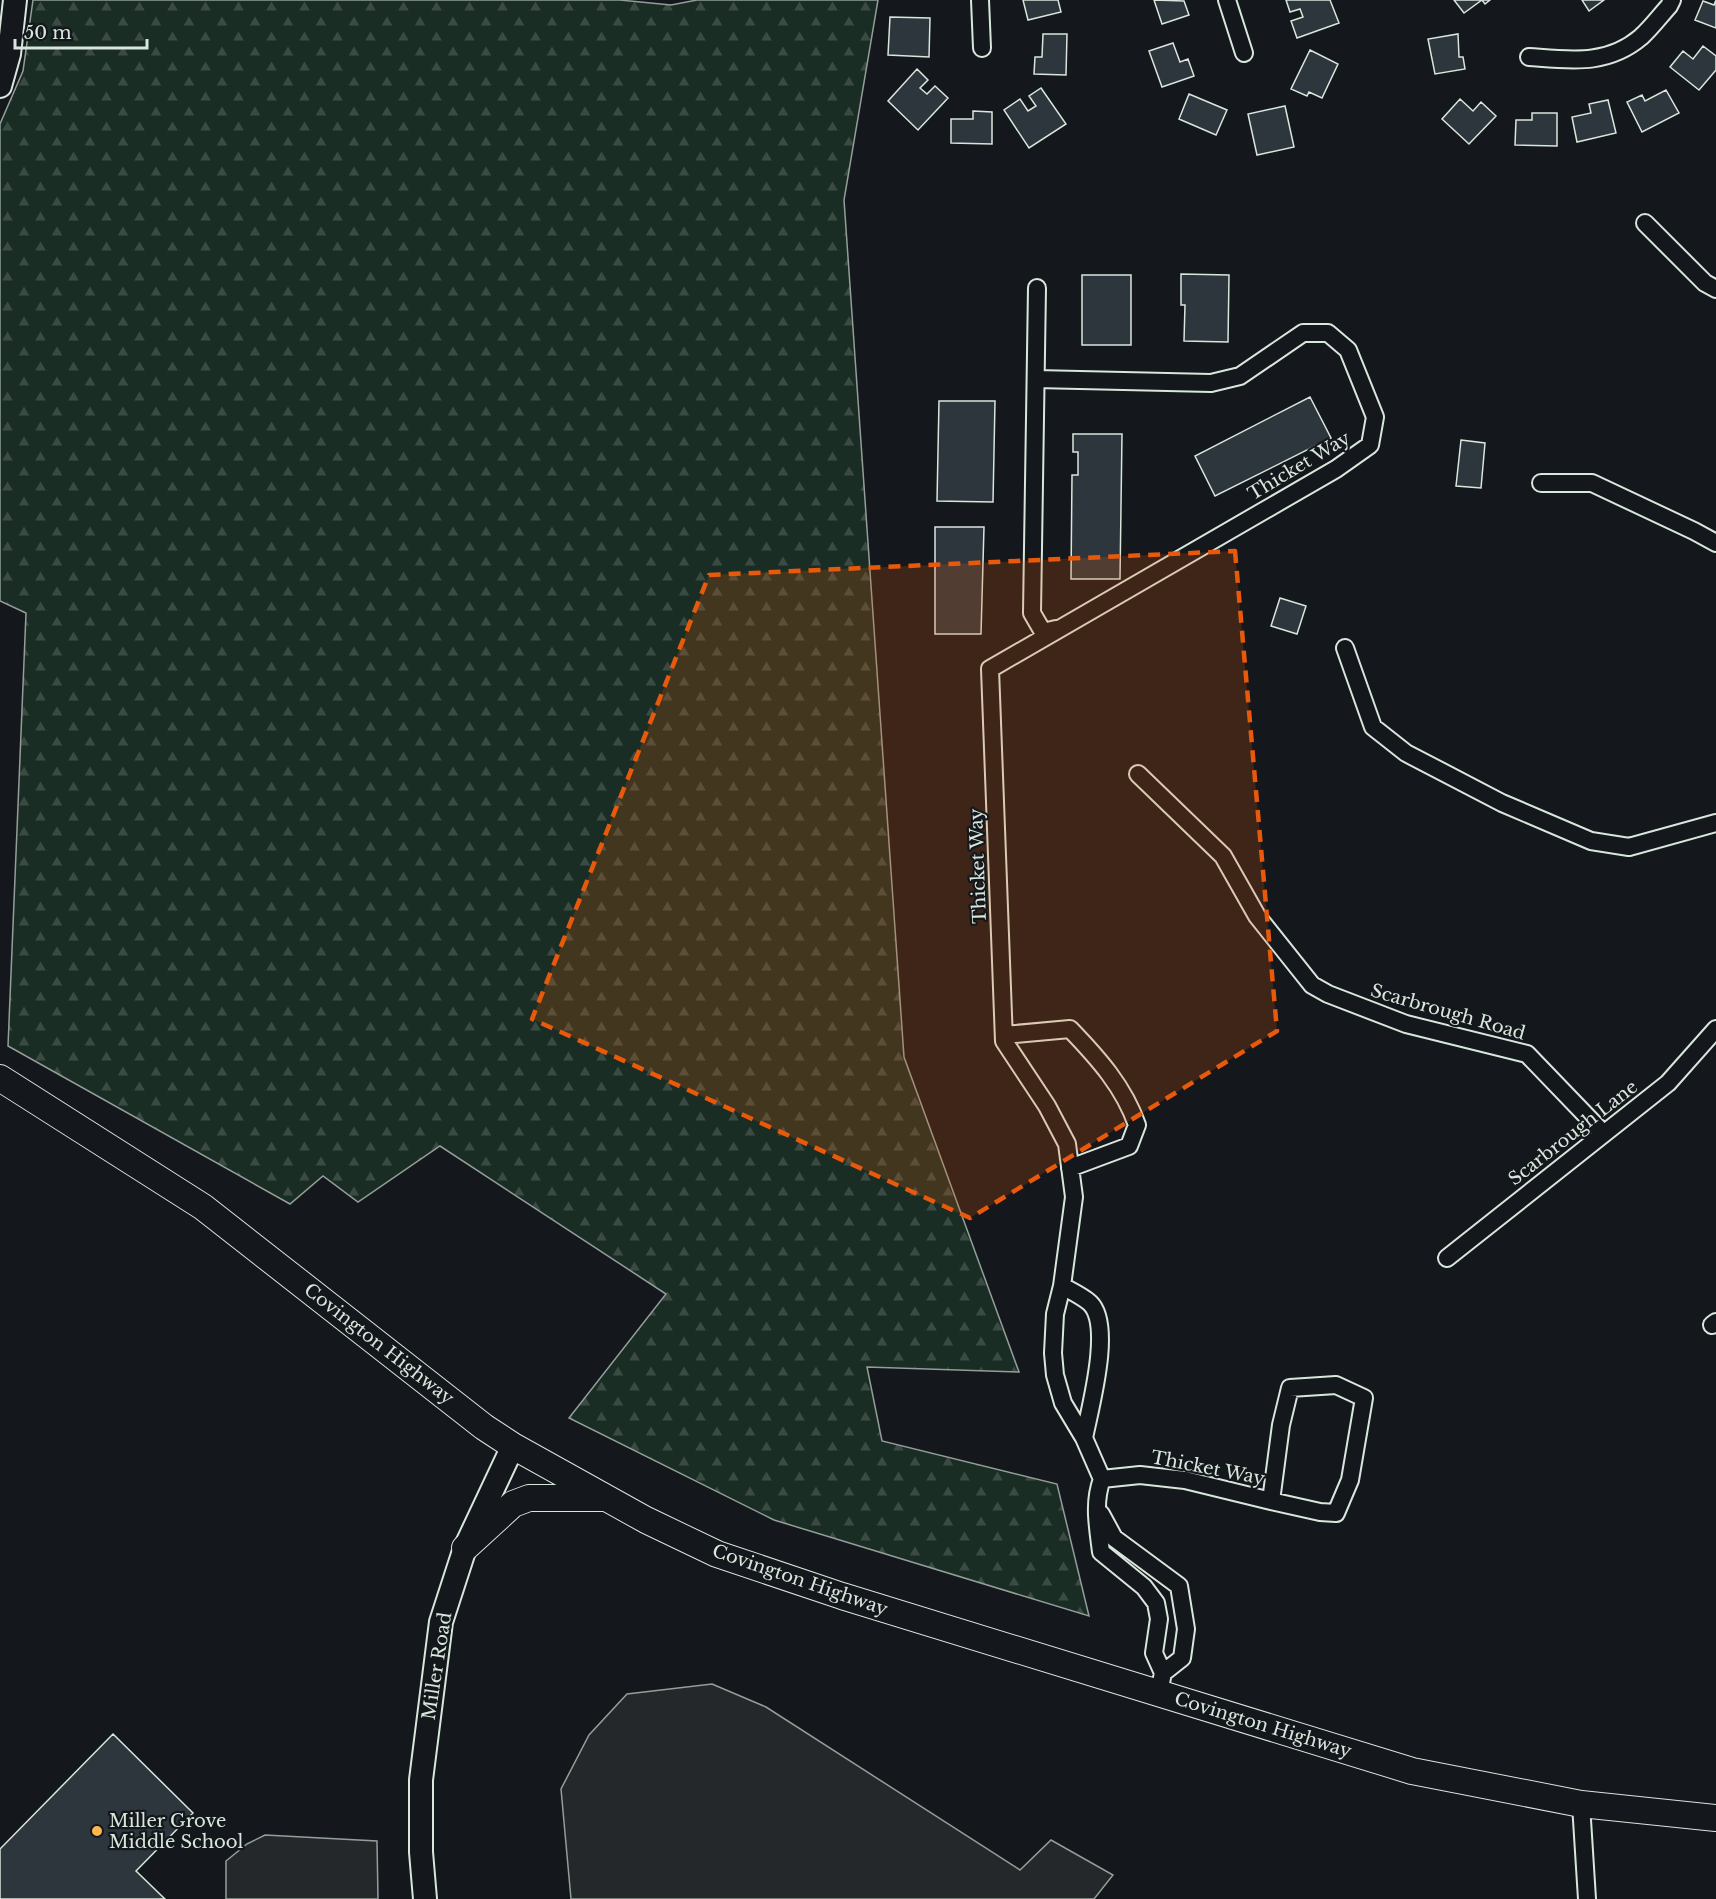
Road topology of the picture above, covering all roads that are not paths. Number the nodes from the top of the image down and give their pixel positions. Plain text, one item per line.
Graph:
1 (15, 0) edge
2 (980, 0) edge
3 (1227, 0) edge
4 (1671, 0) edge
5 (982, 48) dead end
6 (1244, 53) dead end
7 (1529, 57) dead end
8 (0, 86) edge
9 (1645, 223) dead end
10 (1037, 288) dead end
11 (1716, 289) edge
12 (1036, 379) junction
13 (1541, 483) dead end
14 (1716, 543) edge
15 (1060, 628) junction
16 (1345, 648) dead end
17 (1138, 774) dead end
18 (1716, 823) edge
19 (1716, 1029) edge
20 (1004, 1035) junction
21 (0, 1078) edge
22 (1604, 1133) junction
23 (1070, 1168) junction
24 (1447, 1258) dead end
25 (1062, 1286) junction
26 (1084, 1438) junction
27 (513, 1446) junction
28 (1102, 1479) junction
29 (607, 1498) junction
30 (1271, 1500) junction
31 (1096, 1503) junction
32 (465, 1548) junction
33 (1161, 1683) junction
34 (1581, 1804) junction
35 (1716, 1818) edge
36 (425, 1899) edge
37 (1587, 1899) edge

1 - 8 street
2 - 5 street
3 - 6 street
4 - 7 street
9 - 11 street
10 - 12 street
12 - 15 street
12 - 15 street, Thicket Way
13 - 14 street
15 - 20 street, Thicket Way
16 - 18 street
17 - 22 street, Scarbrough Road
19 - 22 street, Scarbrough Lane
20 - 23 street, Thicket Way
20 - 23 street
21 - 27 main road, Covington Highway
22 - 24 street, Scarbrough Lane
23 - 25 street, Thicket Way
25 - 26 street, Thicket Way
25 - 26 street
26 - 28 street, Thicket Way
27 - 29 main road, Covington Highway
27 - 32 street, Miller Road
28 - 30 street, Thicket Way
28 - 31 street
29 - 32 main road
29 - 33 main road, Covington Highway
30 - 30 street, Thicket Way
31 - 33 street
31 - 33 street
32 - 36 street, Miller Road
33 - 34 main road, Covington Highway
34 - 35 main road, Covington Highway
34 - 37 street

